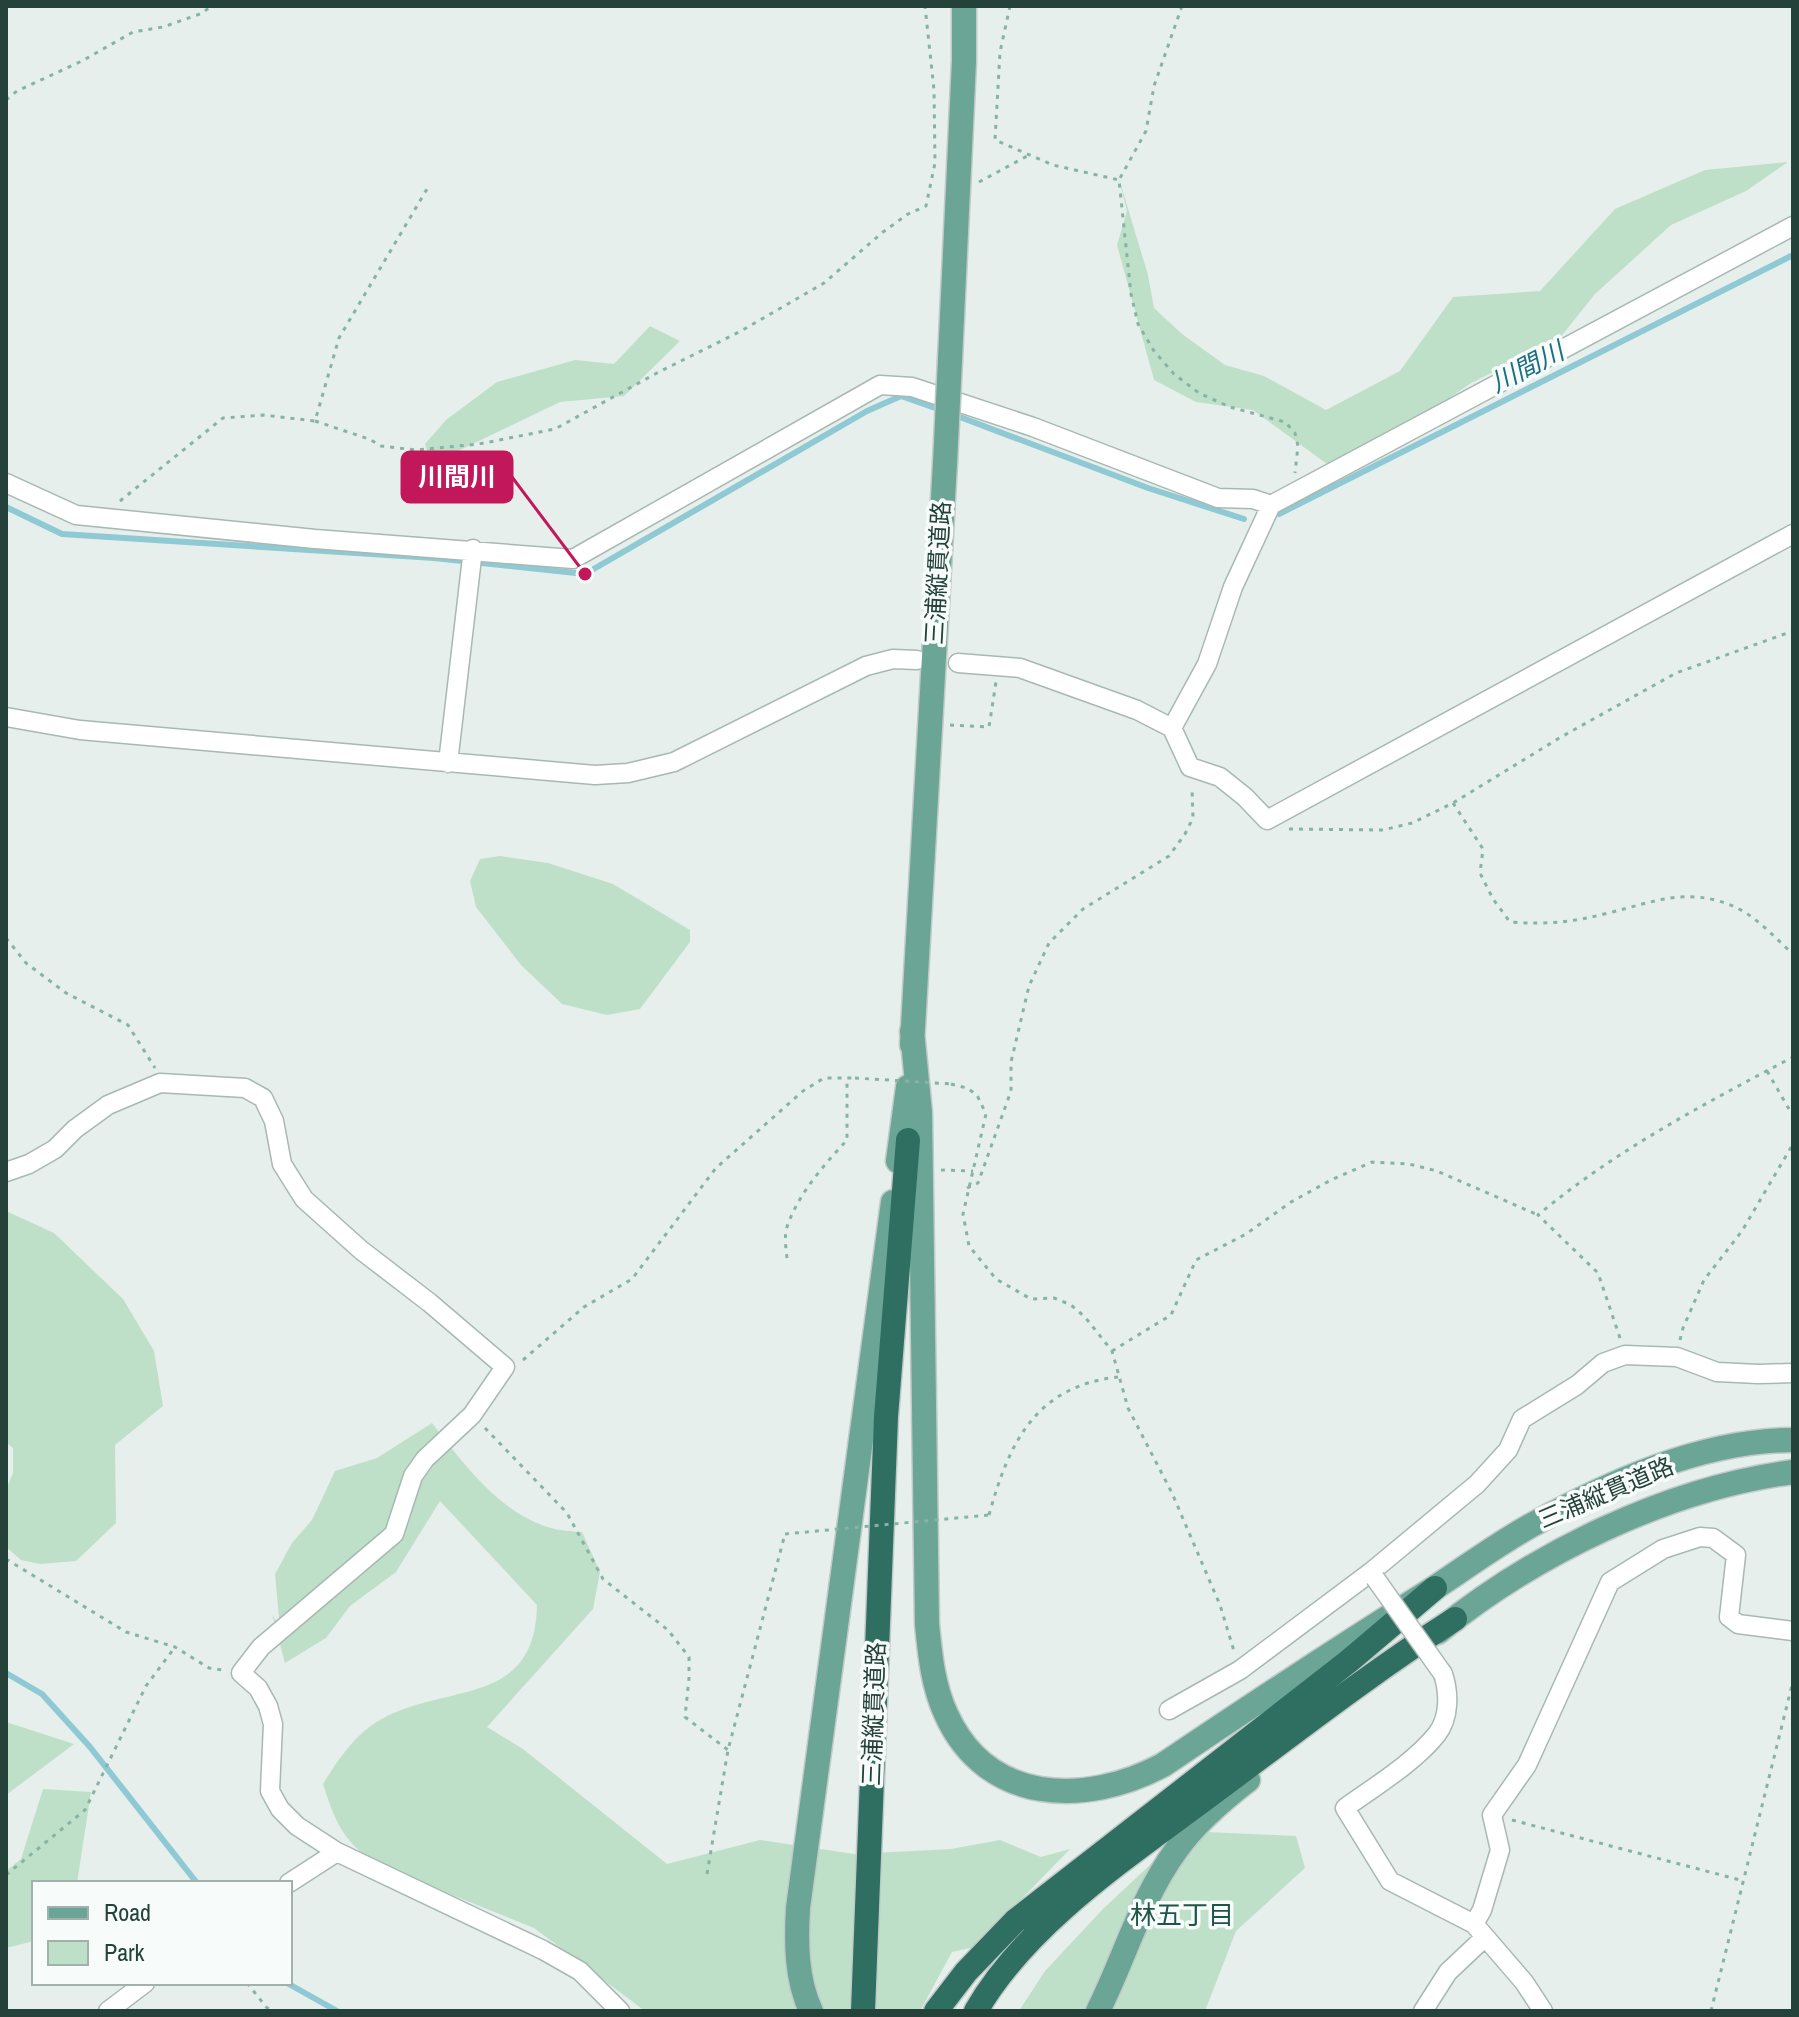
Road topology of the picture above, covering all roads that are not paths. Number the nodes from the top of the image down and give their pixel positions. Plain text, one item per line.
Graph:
1 (964, 6) edge
2 (1793, 226) edge
3 (6, 483) edge
4 (1271, 505) junction
5 (1793, 534) edge
6 (473, 552) junction
7 (917, 660) dead end
8 (958, 663) dead end
9 (6, 717) edge
10 (1172, 728) junction
11 (448, 763) junction
12 (912, 1031) junction
13 (910, 1065) junction
14 (908, 1140) joint
15 (6, 1172) edge
16 (1793, 1373) edge
17 (893, 1418) junction
18 (1793, 1440) edge
19 (1793, 1472) edge
20 (1373, 1575) junction
21 (1435, 1588) junction
22 (1455, 1619) junction
23 (1793, 1631) edge
24 (1169, 1710) dead end
25 (337, 1852) junction
26 (292, 1881) edge
27 (1479, 1931) junction
28 (1115, 1976) junction
29 (142, 1985) edge
30 (613, 2008) edge
31 (108, 2011) edge
32 (811, 2011) edge
33 (863, 2011) edge
34 (876, 2011) edge
35 (936, 2011) edge
36 (976, 2011) edge
37 (1098, 2011) edge
38 (1110, 2011) edge
39 (1423, 2011) edge
40 (1543, 2011) edge

1 - 12 main road, 三浦縦貫道路, bridge
2 - 4 street
3 - 6 street
4 - 6 street
4 - 10 street
5 - 10 street
6 - 11 street
7 - 11 street
8 - 10 street
9 - 11 street
12 - 13 main road, 三浦縦貫道路
12 - 21 main road, 三浦縦貫道路
13 - 14 main road, 三浦縦貫道路
13 - 32 main road
14 - 17 highway
15 - 25 street
16 - 20 street
17 - 33 highway, 三浦縦貫道路
17 - 34 highway, 三浦縦貫道路
18 - 21 main road, 三浦縦貫道路
19 - 22 main road, 三浦縦貫道路
20 - 24 street
20 - 27 street, bridge
21 - 35 highway
22 - 28 main road, 三浦縦貫道路
22 - 36 highway
23 - 27 street
25 - 26 street
25 - 30 street
27 - 39 street
27 - 40 street
28 - 37 main road
28 - 38 main road
29 - 31 street

